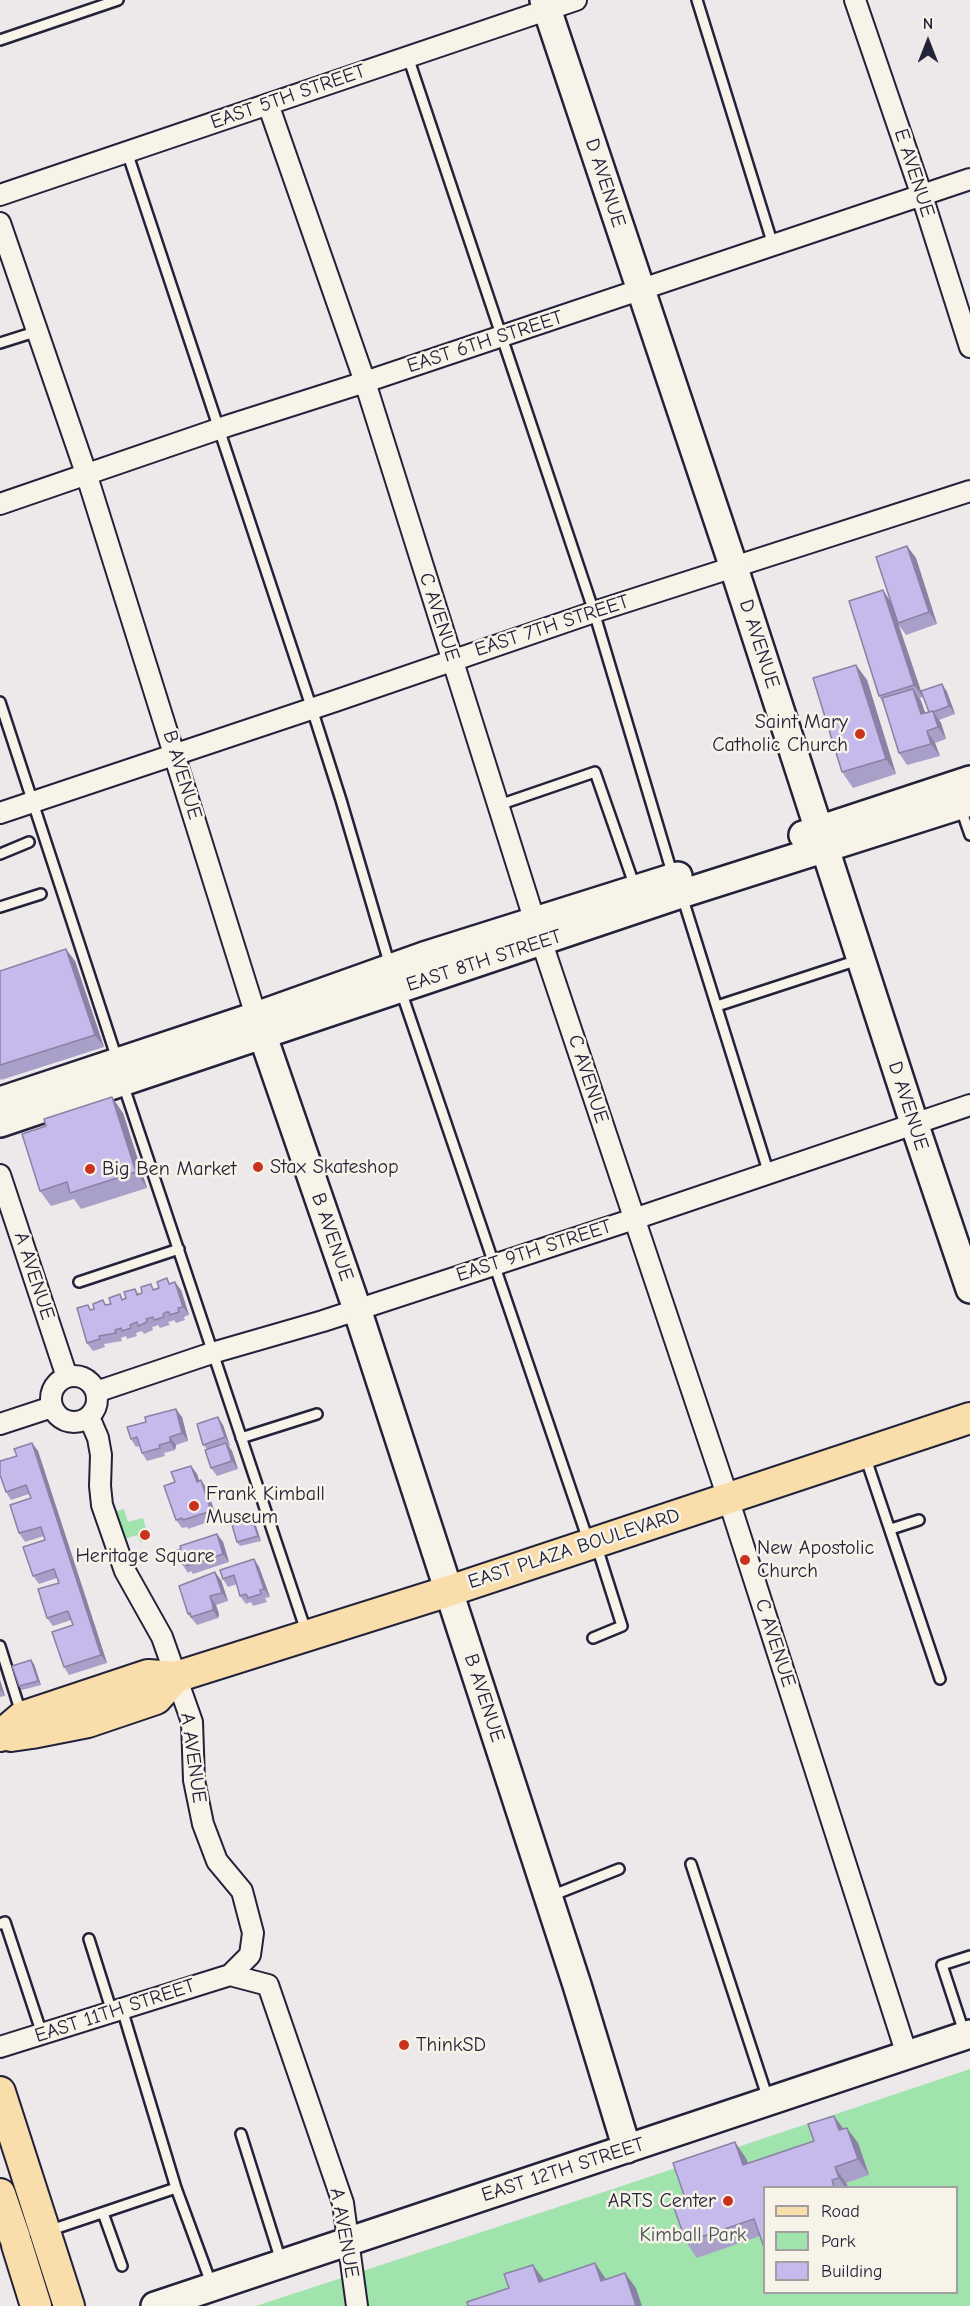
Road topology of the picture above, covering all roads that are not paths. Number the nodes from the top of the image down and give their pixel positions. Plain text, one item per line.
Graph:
1 (118, 0) edge
2 (576, 0) edge
3 (697, 0) edge
4 (855, 0) edge
5 (545, 5) edge
6 (0, 40) edge
7 (408, 57) junction
8 (268, 104) junction
9 (127, 152) junction
10 (970, 179) edge
11 (0, 195) edge
12 (922, 196) junction
13 (0, 223) edge
14 (773, 245) junction
15 (640, 290) junction
16 (38, 331) junction
17 (501, 337) junction
18 (0, 344) edge
19 (970, 347) edge
20 (365, 382) junction
21 (220, 428) junction
22 (86, 473) junction
23 (970, 491) edge
24 (0, 504) edge
25 (734, 568) junction
26 (594, 612) junction
27 (453, 659) junction
28 (0, 702) edge
29 (312, 709) junction
30 (176, 754) junction
31 (970, 780) edge
32 (34, 802) junction
33 (965, 804) edge
34 (499, 805) junction
35 (0, 813) edge
36 (970, 835) edge
37 (822, 838) junction
38 (29, 842) dead end
39 (0, 854) edge
40 (677, 885) junction
41 (636, 889) junction
42 (41, 894) dead end
43 (0, 907) edge
44 (539, 932) junction
45 (860, 959) junction
46 (395, 979) junction
47 (717, 1006) junction
48 (259, 1026) junction
49 (120, 1072) junction
50 (0, 1101) edge
51 (970, 1105) edge
52 (914, 1123) junction
53 (0, 1124) edge
54 (769, 1174) junction
55 (0, 1175) edge
56 (634, 1219) junction
57 (178, 1249) junction
58 (495, 1264) junction
59 (79, 1282) dead end
60 (970, 1289) edge
61 (357, 1309) junction
62 (212, 1353) junction
63 (67, 1377) junction
64 (96, 1392) junction
65 (52, 1407) junction
66 (316, 1414) dead end
67 (89, 1417) junction
68 (970, 1418) edge
69 (0, 1424) edge
70 (241, 1438) junction
71 (864, 1453) junction
72 (728, 1498) junction
73 (920, 1521) dead end
74 (891, 1529) junction
75 (593, 1543) junction
76 (449, 1591) junction
77 (307, 1634) junction
78 (593, 1638) dead end
79 (0, 1646) edge
80 (176, 1677) junction
81 (940, 1679) dead end
82 (22, 1717) junction
83 (0, 1737) edge
84 (691, 1864) dead end
85 (619, 1869) dead end
86 (548, 1897) junction
87 (0, 1924) edge
88 (89, 1939) dead end
89 (970, 1956) edge
90 (230, 1975) junction
91 (117, 2010) junction
92 (42, 2034) junction
93 (968, 2035) edge
94 (0, 2047) edge
95 (907, 2055) junction
96 (0, 2092) edge
97 (769, 2101) junction
98 (241, 2134) dead end
99 (627, 2149) junction
100 (176, 2188) junction
101 (0, 2194) edge
102 (103, 2213) junction
103 (45, 2232) junction
104 (349, 2241) junction
105 (282, 2264) junction
106 (122, 2266) dead end
107 (212, 2287) junction
108 (36, 2306) edge
109 (69, 2306) edge
110 (155, 2306) edge
111 (357, 2306) edge

1 - 6 lane
2 - 5 street, EAST 5TH STREET
3 - 14 lane
4 - 12 street, E AVENUE
5 - 7 street, EAST 5TH STREET
5 - 15 street, D AVENUE
7 - 8 street, EAST 5TH STREET
7 - 17 lane
8 - 9 street, EAST 5TH STREET
8 - 20 street, C AVENUE
9 - 11 street, EAST 5TH STREET
9 - 21 lane
10 - 12 street, EAST 6TH STREET
12 - 14 street, EAST 6TH STREET
12 - 19 street, E AVENUE
13 - 16 street, B AVENUE
14 - 15 street, EAST 6TH STREET
15 - 17 street, EAST 6TH STREET
15 - 25 street, D AVENUE
16 - 18 lane
16 - 22 street, B AVENUE
17 - 20 street, EAST 6TH STREET
17 - 26 lane
20 - 21 street, EAST 6TH STREET
20 - 27 street, C AVENUE
21 - 22 street, EAST 6TH STREET
21 - 29 lane
22 - 24 street, EAST 6TH STREET
22 - 30 street, B AVENUE
23 - 25 street, EAST 7TH STREET
25 - 26 street, EAST 7TH STREET
25 - 37 street, D AVENUE
26 - 27 street, EAST 7TH STREET
26 - 40 lane
27 - 29 street, EAST 7TH STREET
27 - 34 street, C AVENUE
28 - 32 lane
29 - 30 street, EAST 7TH STREET
29 - 46 lane
30 - 32 street, EAST 7TH STREET
30 - 48 street, B AVENUE
31 - 37 street, EAST 8TH STREET
32 - 35 street, EAST 7TH STREET
32 - 49 lane
33 - 36 lane
33 - 37 street, EAST 8TH STREET
34 - 41 lane
34 - 44 street, C AVENUE
37 - 40 street, EAST 8TH STREET
37 - 45 street, D AVENUE
38 - 39 lane
40 - 41 street, EAST 8TH STREET
40 - 44 street, EAST 8TH STREET
40 - 47 lane
41 - 44 street, EAST 8TH STREET
42 - 43 lane
44 - 46 street, EAST 8TH STREET
44 - 56 street, C AVENUE
45 - 47 lane
45 - 52 street, D AVENUE
46 - 48 street, EAST 8TH STREET
46 - 58 lane
47 - 54 lane
48 - 49 street, EAST 8TH STREET
48 - 61 street, B AVENUE
49 - 50 street, EAST 8TH STREET
49 - 53 street, EAST 8TH STREET
49 - 57 lane
51 - 52 street, EAST 9TH STREET
52 - 54 street, EAST 9TH STREET
52 - 60 street, D AVENUE
54 - 56 street, EAST 9TH STREET
55 - 63 street, A AVENUE
56 - 58 street, EAST 9TH STREET
56 - 72 street, C AVENUE
57 - 59 lane
57 - 62 lane
58 - 61 street, EAST 9TH STREET
58 - 75 lane
61 - 62 street, EAST 9TH STREET
61 - 76 street, B AVENUE
62 - 64 street, EAST 9TH STREET
62 - 70 lane
63 - 64 street
63 - 65 street
64 - 67 street
65 - 67 street
65 - 69 street
66 - 70 lane
67 - 80 street, A AVENUE
68 - 71 main road, EAST PLAZA BOULEVARD
70 - 77 lane
71 - 72 main road, EAST PLAZA BOULEVARD
71 - 74 lane
72 - 75 main road, EAST PLAZA BOULEVARD
72 - 95 street, C AVENUE
73 - 74 lane
74 - 81 lane
75 - 76 main road, EAST PLAZA BOULEVARD
75 - 78 lane
76 - 77 main road, EAST PLAZA BOULEVARD
76 - 86 street, B AVENUE
77 - 80 main road, EAST PLAZA BOULEVARD
79 - 82 lane
80 - 82 main road, EAST PLAZA BOULEVARD
80 - 83 main road, EAST PLAZA BOULEVARD
80 - 90 street, A AVENUE
82 - 83 main road, EAST PLAZA BOULEVARD
84 - 97 lane
85 - 86 lane
86 - 99 street, B AVENUE
87 - 92 lane
88 - 91 lane
89 - 93 lane
90 - 91 street, EAST 11TH STREET
90 - 104 street, A AVENUE
91 - 92 street, EAST 11TH STREET
91 - 100 lane
92 - 94 street, EAST 11TH STREET
93 - 95 street, EAST 12TH STREET
95 - 97 street, EAST 12TH STREET
96 - 103 main road
97 - 99 street, EAST 12TH STREET
98 - 105 lane
99 - 104 street, EAST 12TH STREET
100 - 102 lane
100 - 107 lane
101 - 108 main road
102 - 103 lane
102 - 106 lane
103 - 109 main road
104 - 105 street, EAST 12TH STREET
104 - 111 street, A AVENUE
105 - 107 street, EAST 12TH STREET
107 - 110 street, EAST 12TH STREET

